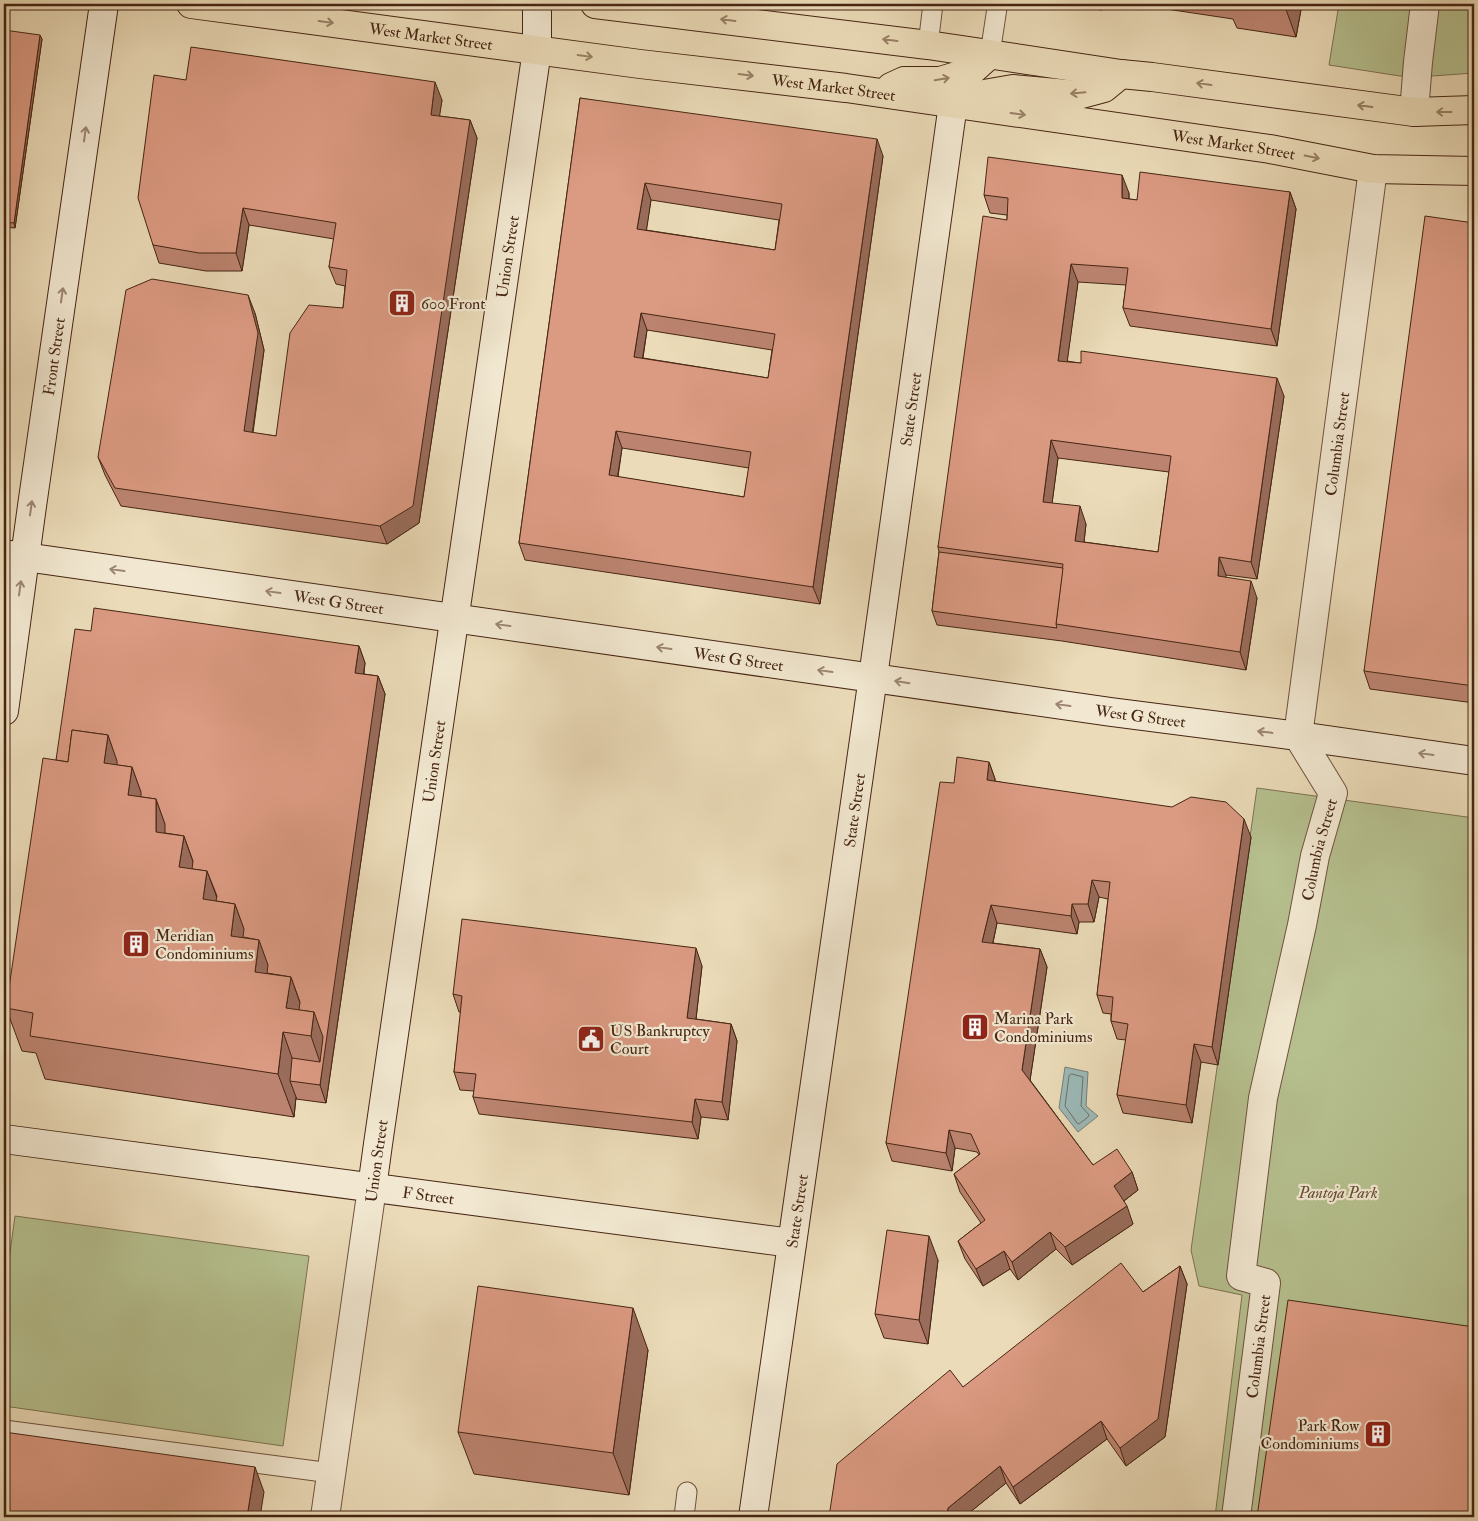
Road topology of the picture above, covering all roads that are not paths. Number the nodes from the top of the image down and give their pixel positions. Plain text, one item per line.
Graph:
1 (104, 4) edge
2 (191, 4) edge
3 (537, 4) edge
4 (595, 4) edge
5 (933, 4) edge
6 (995, 4) edge
7 (1424, 4) edge
8 (928, 45) junction
9 (537, 50) junction
10 (990, 54) junction
11 (1121, 74) junction
12 (879, 93) junction
13 (953, 104) junction
14 (1474, 110) edge
15 (1414, 112) junction
16 (1373, 169) junction
17 (1474, 171) edge
18 (14, 555) edge
19 (454, 618) junction
20 (873, 677) junction
21 (4, 711) edge
22 (1298, 736) junction
23 (1474, 761) edge
24 (4, 1139) edge
25 (372, 1188) junction
26 (792, 1243) junction
27 (4, 1430) edge
28 (331, 1473) junction
29 (688, 1492) dead end
30 (325, 1517) edge
31 (684, 1517) edge
32 (754, 1517) edge
33 (1236, 1517) edge

18 -> 1 street, Front Street
2 -> 9 main road, West Market Street
3 - 9 street, Union Street
8 -> 4 main road
5 - 8 lane
6 - 10 lane
7 - 15 street
8 - 10 main road
9 -> 12 main road, West Market Street
9 - 19 street, Union Street
10 - 11 main road
12 -> 10 main road
11 -> 13 main road
15 -> 11 main road
12 - 13 main road, West Market Street
13 -> 16 main road, West Market Street
13 - 20 street, State Street
14 -> 15 main road
16 - 17 main road, West Market Street
16 - 22 street, Columbia Street
19 -> 18 street, West G Street
21 -> 18 street, Front Street
20 -> 19 street, West G Street
19 - 25 street, Union Street
22 -> 20 street, West G Street
20 - 26 street, State Street
23 -> 22 street, West G Street
22 - 33 street, Columbia Street
24 - 25 street, F Street
25 - 26 street, F Street
25 - 28 street, Union Street
26 - 32 street, State Street
27 - 28 lane
28 - 30 street, Union Street
29 - 31 lane

